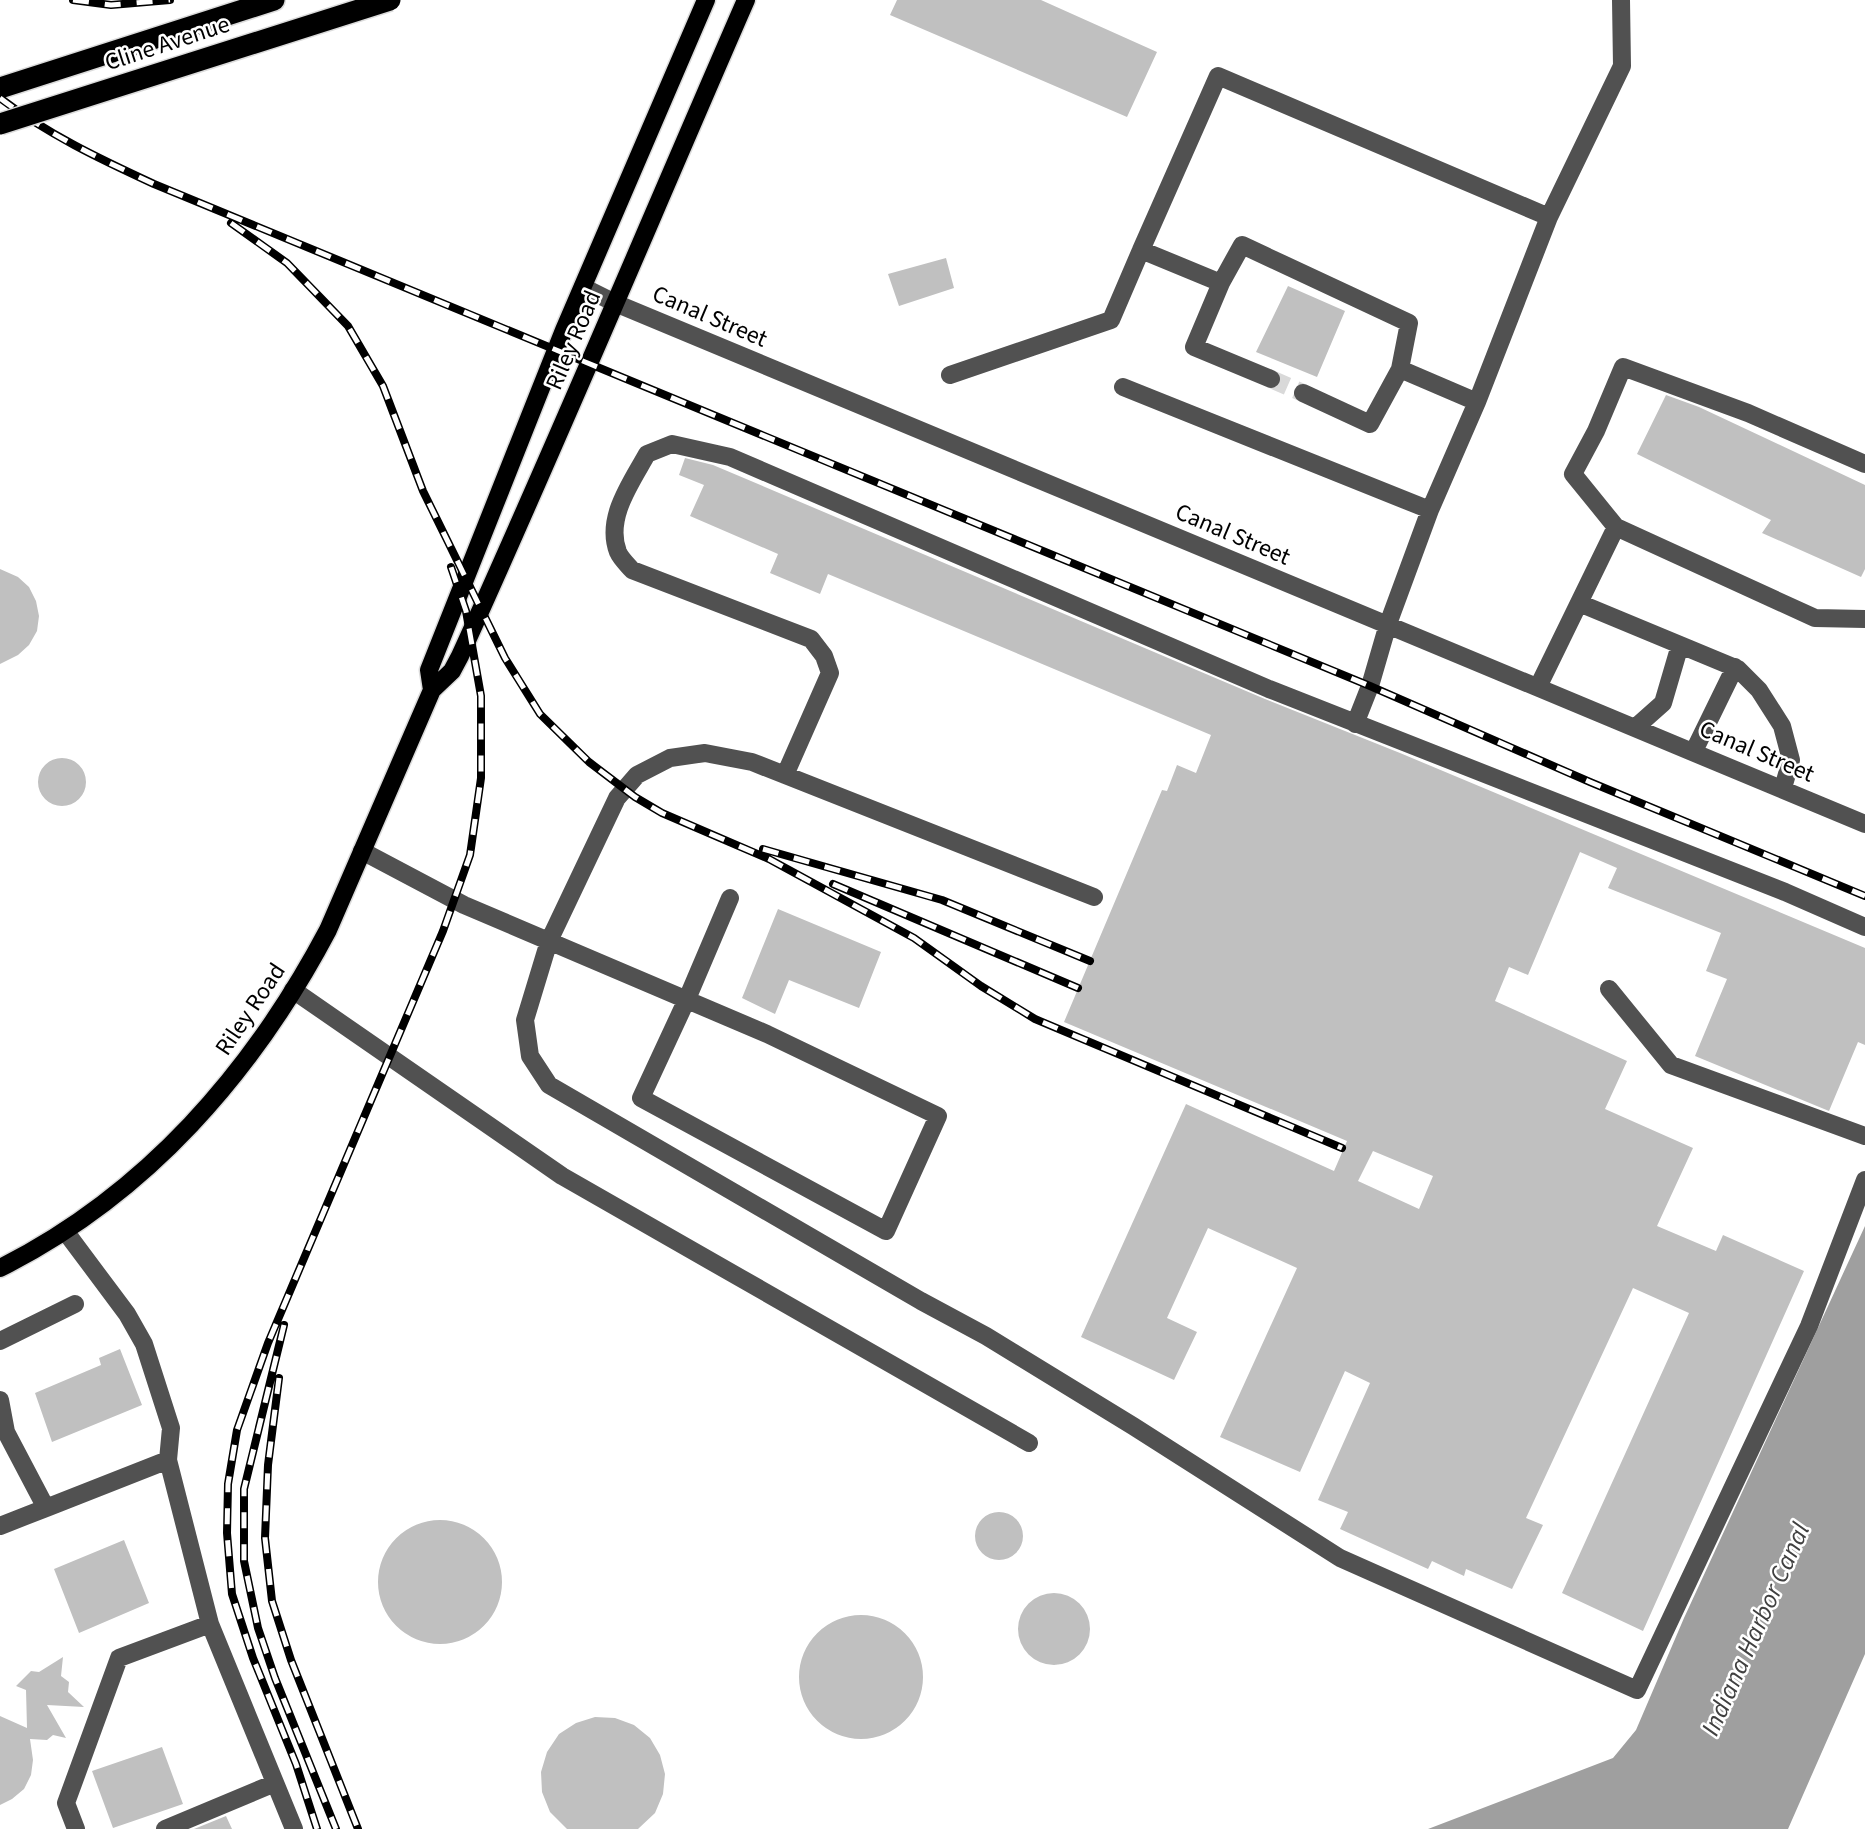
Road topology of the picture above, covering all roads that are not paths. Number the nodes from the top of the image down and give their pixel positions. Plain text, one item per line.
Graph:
1 (274, 0) edge
2 (390, 0) edge
3 (706, 0) edge
4 (747, 0) edge
5 (1621, 0) edge
6 (0, 88) edge
7 (0, 124) edge
8 (1549, 217) junction
9 (1141, 250) junction
10 (1221, 283) junction
11 (583, 287) junction
12 (615, 303) junction
13 (1400, 369) junction
14 (950, 375) dead end
15 (1271, 379) tunnel mouth
16 (1123, 387) dead end
17 (1303, 393) tunnel mouth
18 (1477, 402) junction
19 (1865, 464) edge
20 (1430, 510) junction
21 (1616, 527) junction
22 (1578, 603) junction
23 (1865, 619) edge
24 (1388, 624) junction
25 (1680, 645) junction
26 (1735, 667) junction
27 (1538, 687) junction
28 (432, 691) junction
29 (1355, 724) junction
30 (1636, 727) junction
31 (1694, 751) junction
32 (785, 775) junction
33 (1783, 788) junction
34 (1865, 824) edge
35 (362, 851) junction
36 (1094, 897) dead end
37 (730, 898) dead end
38 (1865, 927) edge
39 (549, 941) junction
40 (1609, 989) dead end
41 (293, 990) junction
42 (687, 999) junction
43 (1865, 1136) edge
44 (1865, 1180) edge
45 (65, 1231) junction
46 (0, 1268) edge
47 (75, 1304) dead end
48 (0, 1341) edge
49 (0, 1400) edge
50 (3, 1433) edge
51 (1029, 1443) dead end
52 (168, 1460) junction
53 (46, 1508) junction
54 (0, 1526) edge
55 (210, 1624) junction
56 (275, 1783) junction
57 (76, 1829) edge
58 (165, 1829) edge
59 (294, 1829) edge

1 - 6 highway
2 - 7 highway, Cline Avenue, bridge
3 - 11 main road, Riley Road
4 - 12 main road, Riley Road
5 - 8 street
8 - 9 street
8 - 18 street
9 - 10 street
9 - 14 street
10 - 13 street
10 - 15 street
11 - 12 street, Canal Street
11 - 28 main road, Riley Road
12 - 24 street, Canal Street
12 - 28 main road, Riley Road
13 - 17 street
13 - 18 street
16 - 20 street
18 - 20 street
19 - 21 street
20 - 24 street
21 - 22 street
21 - 23 street
22 - 25 street
22 - 27 street
24 - 27 street, Canal Street
24 - 29 street
25 - 26 street
25 - 30 street
26 - 31 street
26 - 33 street
27 - 30 street, Canal Street
28 - 35 main road, Riley Road
29 - 32 street
29 - 38 street
30 - 31 street, Canal Street
31 - 33 street, Canal Street
32 - 36 street
32 - 39 street
33 - 34 street, Canal Street
35 - 39 street
35 - 41 main road, Riley Road
37 - 42 street
39 - 42 street
39 - 44 street
40 - 43 street
41 - 45 main road, Riley Road
41 - 51 street
42 - 42 street
45 - 46 main road, Riley Road
45 - 52 street
47 - 48 street
49 - 50 street
50 - 53 street
52 - 53 street
52 - 55 street
53 - 54 street
55 - 56 street
55 - 57 street
56 - 58 street
56 - 59 street

